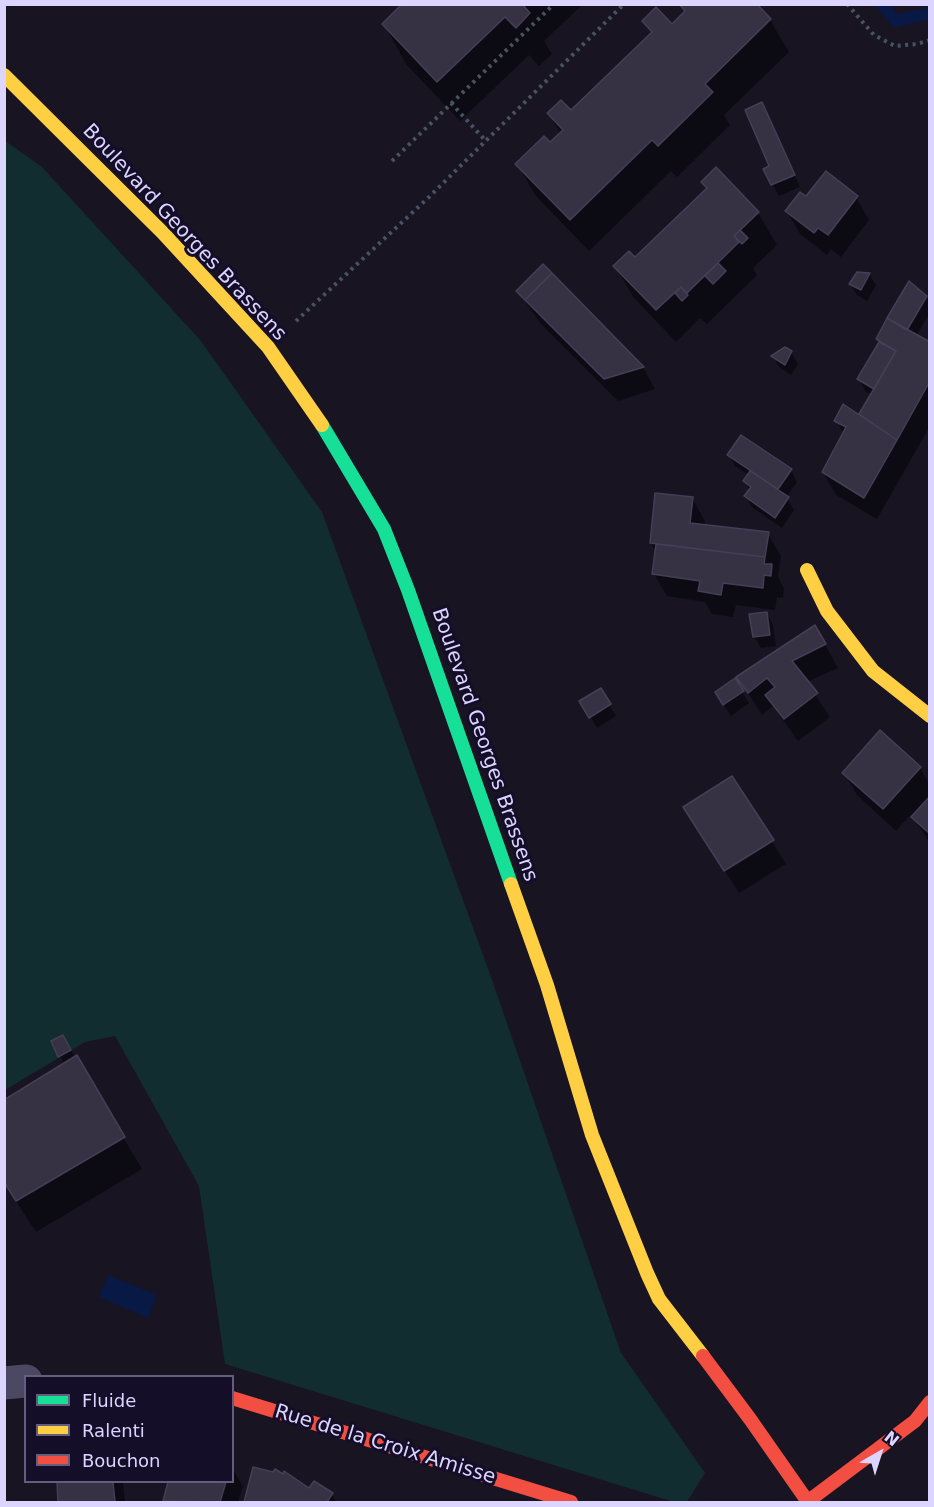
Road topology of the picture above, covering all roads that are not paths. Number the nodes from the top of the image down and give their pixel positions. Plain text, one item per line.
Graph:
1 (4, 75) edge
2 (807, 570) dead end
3 (930, 717) edge
4 (24, 1381) edge
5 (4, 1383) edge
6 (234, 1399) edge
7 (930, 1402) edge
8 (536, 1498) edge
9 (807, 1502) edge
10 (571, 1503) edge

1 - 9 street, Boulevard Georges Brassens
2 - 3 street
4 - 5 street
6 - 8 street, Rue de la Croix Amisse
7 - 9 street
8 - 10 street, Rue de la Croix Amisse

